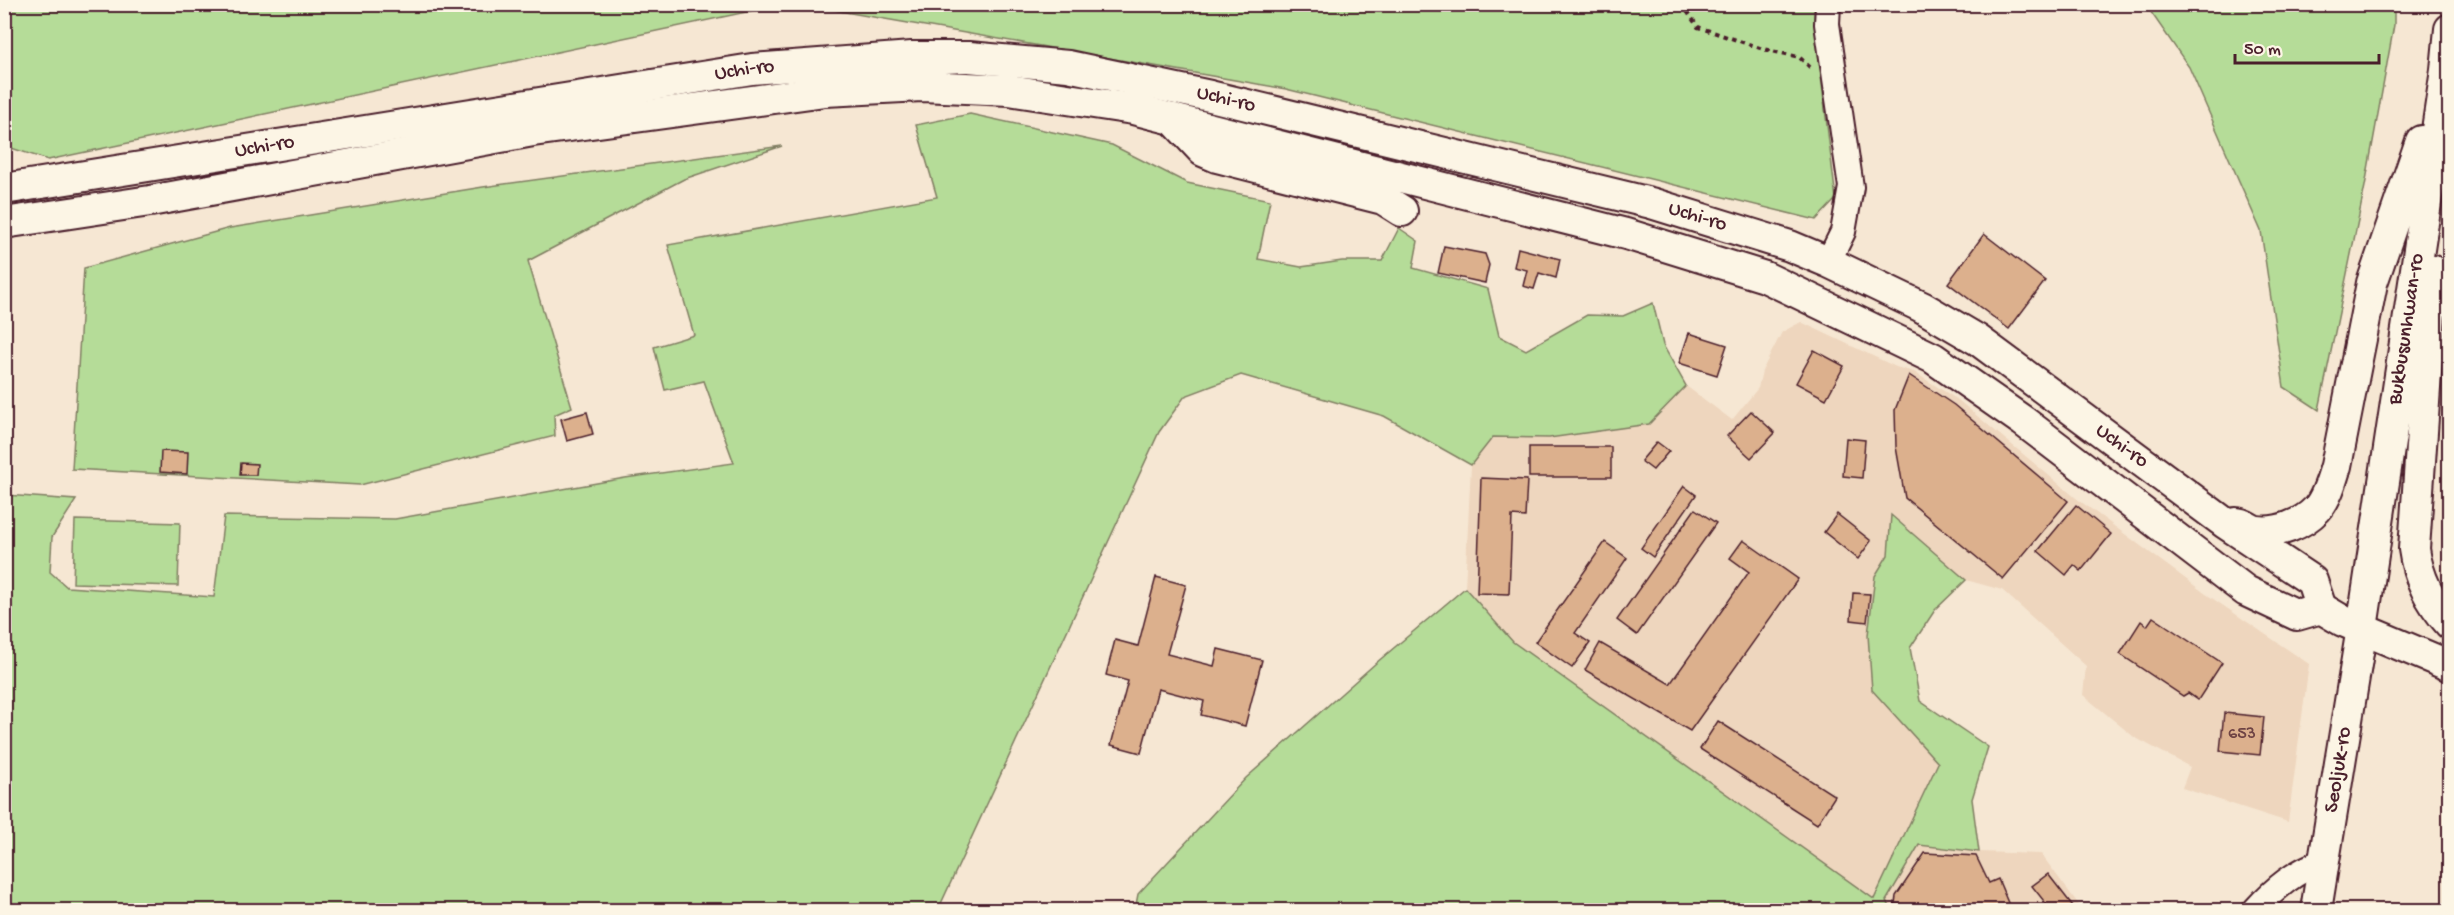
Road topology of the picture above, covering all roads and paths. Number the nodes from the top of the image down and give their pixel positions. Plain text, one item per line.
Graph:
1 (1682, 4) edge
2 (1828, 4) edge
3 (2450, 29) edge
4 (2446, 70) junction
5 (1837, 90) junction
6 (1173, 119) junction
7 (116, 171) junction
8 (4, 189) edge
9 (1402, 211) dead end
10 (51, 216) junction
11 (4, 224) edge
12 (1828, 262) junction
13 (2450, 515) edge
14 (2225, 523) junction
15 (2450, 531) edge
16 (2321, 608) junction
17 (2450, 624) edge
18 (2362, 628) junction
19 (2450, 666) edge
20 (2324, 861) junction
21 (2254, 910) edge
22 (2316, 910) edge

1 - 5 path
2 - 5 street
3 - 4 main road, Bukbusunhwan-ro
4 - 14 main road
4 - 17 main road
4 - 18 main road, Bukbusunhwan-ro
5 - 12 street
6 - 9 main road
6 - 10 main road, Uchi-ro
6 - 16 main road, Uchi-ro
7 - 8 main road, Uchi-ro
7 - 10 main road
7 - 12 main road, Uchi-ro
10 - 11 main road, Uchi-ro
12 - 14 main road, Uchi-ro
13 - 15 path
14 - 16 main road, Uchi-ro
16 - 18 main road
18 - 19 main road
18 - 20 main road, Seoljuk-ro
20 - 21 street
20 - 22 main road, Seoljuk-ro

